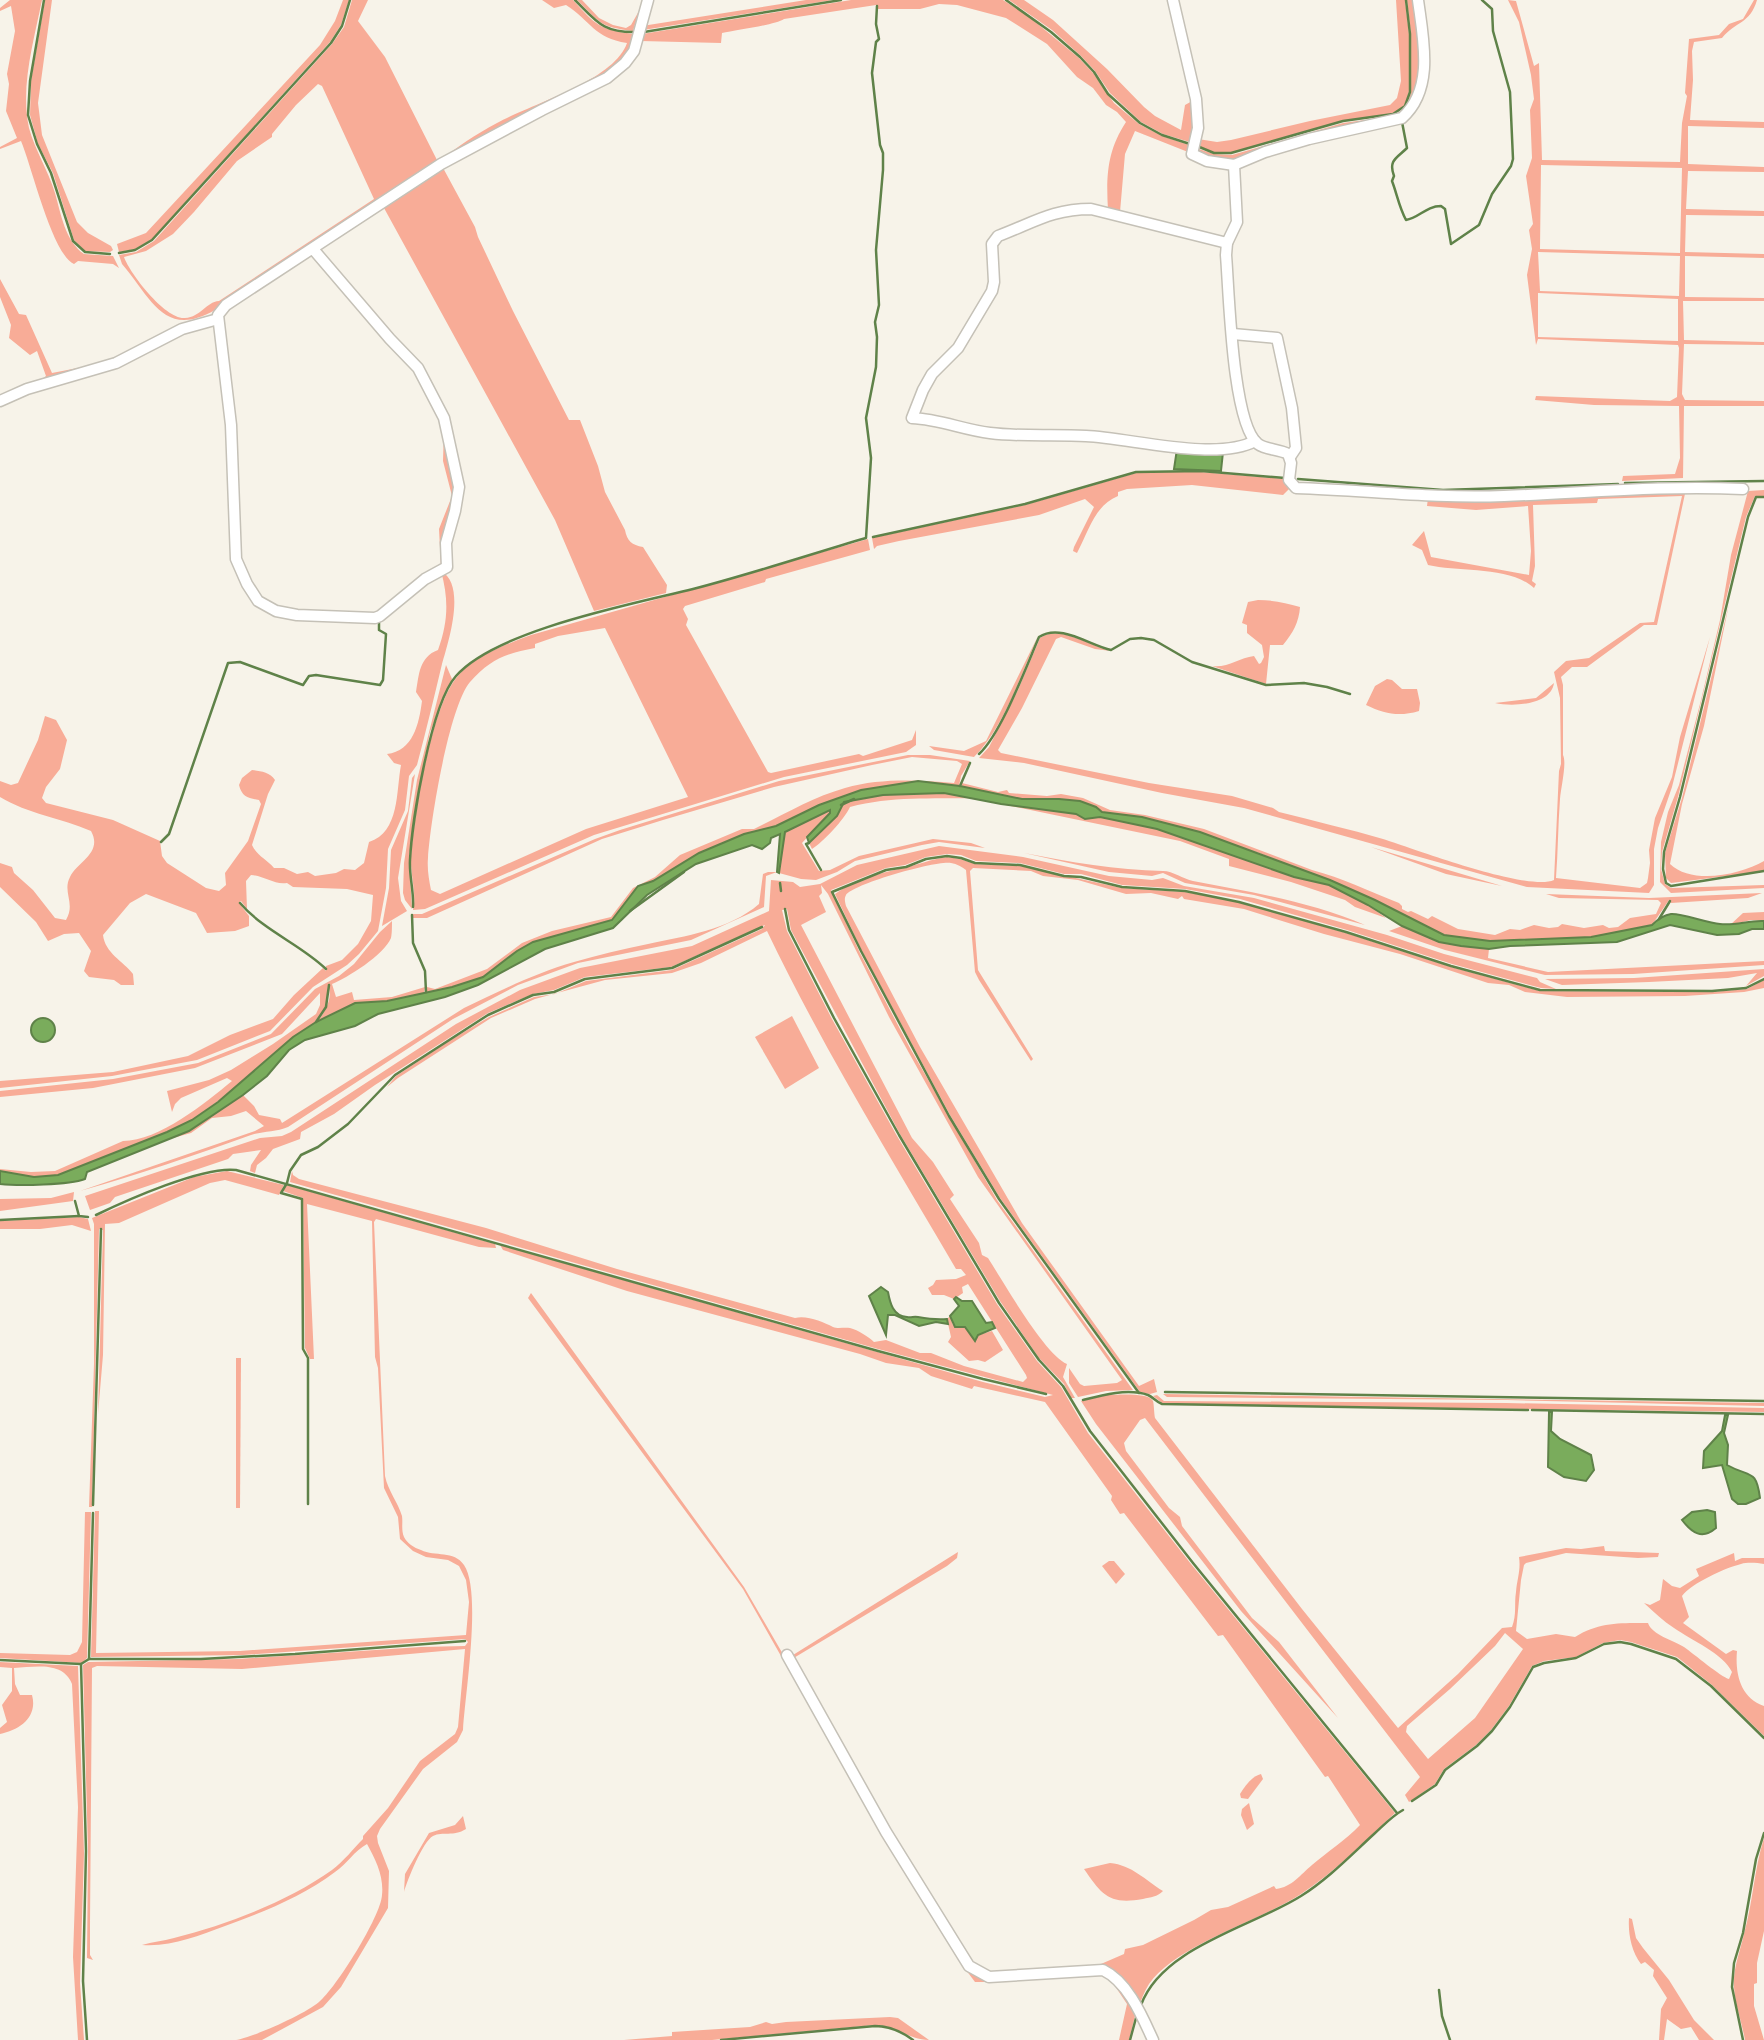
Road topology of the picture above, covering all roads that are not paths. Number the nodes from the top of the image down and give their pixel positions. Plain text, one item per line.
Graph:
1 (648, 0) edge
2 (1174, 0) edge
3 (1418, 0) edge
4 (1234, 166) junction
5 (1227, 243) junction
6 (313, 249) junction
7 (218, 319) junction
8 (1233, 334) junction
9 (0, 401) edge
10 (1255, 441) junction
11 (1290, 457) junction
12 (1743, 489) dead end
13 (787, 1655) dead end
14 (1153, 2040) edge

1 - 6 street
2 - 4 street
3 - 4 street
4 - 5 street
5 - 8 street
5 - 10 street
6 - 7 street
6 - 7 street
7 - 9 street
8 - 10 street
8 - 11 street
10 - 11 street
11 - 12 street
13 - 14 street

